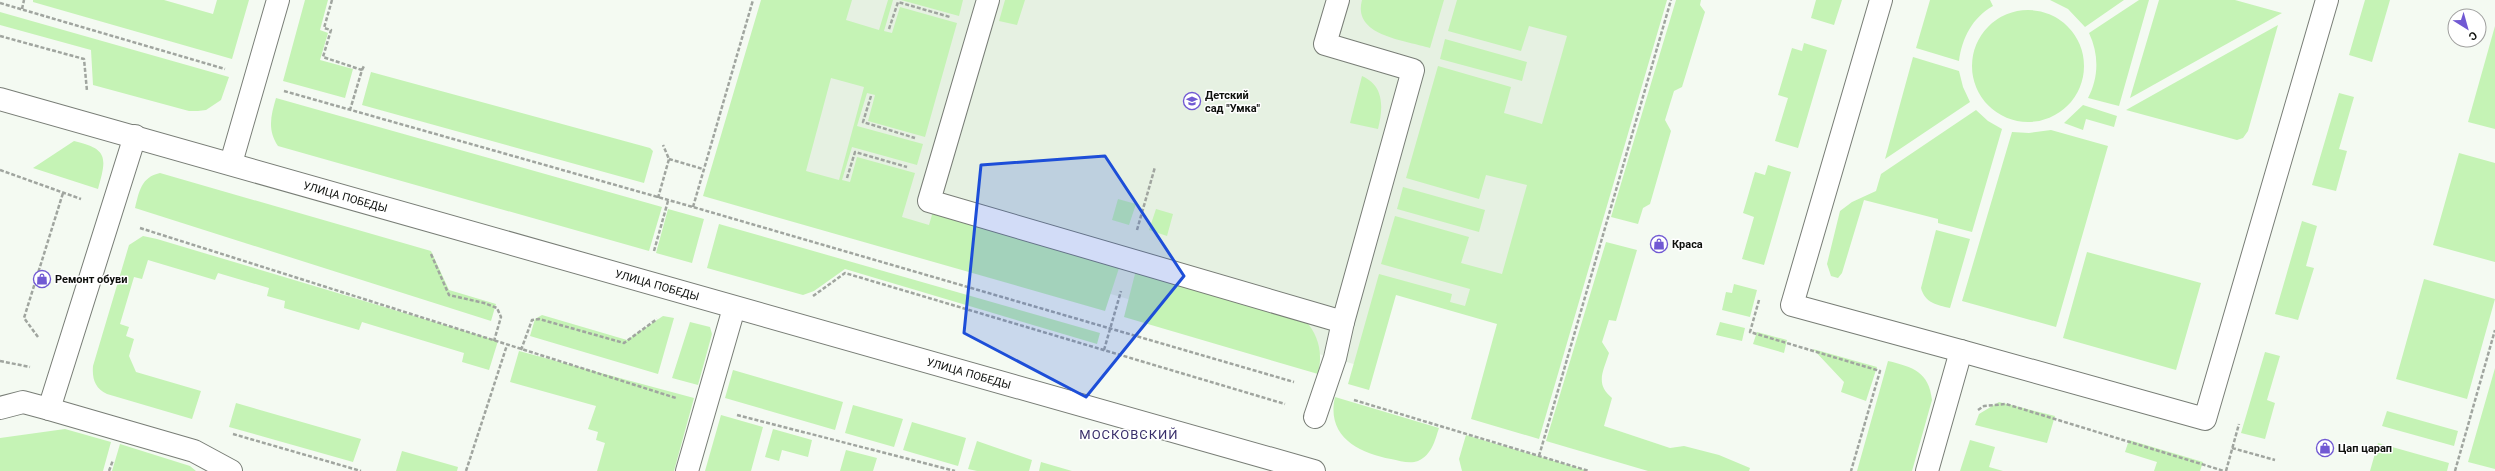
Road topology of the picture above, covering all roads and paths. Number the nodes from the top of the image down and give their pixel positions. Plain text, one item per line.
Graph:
1 (24, 0) edge
2 (278, 0) edge
3 (332, 0) edge
4 (753, 0) edge
5 (988, 0) edge
6 (1338, 0) edge
7 (1670, 0) edge
8 (1881, 0) edge
9 (2327, 0) edge
10 (0, 3) edge
11 (22, 9) junction
12 (958, 20) dead end
13 (889, 29) dead end
14 (0, 36) edge
15 (364, 66) dead end
16 (362, 70) junction
17 (254, 83) junction
18 (87, 94) dead end
19 (871, 96) dead end
20 (0, 99) edge
21 (350, 110) junction
22 (135, 136) junction
23 (916, 138) dead end
24 (663, 145) dead end
25 (669, 159) junction
26 (231, 163) junction
27 (908, 167) dead end
28 (0, 170) edge
29 (704, 170) junction
30 (847, 178) dead end
31 (63, 193) junction
32 (658, 198) junction
33 (668, 200) junction
34 (693, 207) junction
35 (112, 209) junction
36 (423, 251) dead end
37 (652, 255) dead end
38 (807, 299) dead end
39 (734, 308) junction
40 (658, 318) dead end
41 (1343, 322) junction
42 (2495, 330) edge
43 (494, 341) junction
44 (37, 342) dead end
45 (507, 345) junction
46 (522, 350) junction
47 (1961, 352) junction
48 (0, 361) edge
49 (31, 361) dead end
50 (1324, 391) junction
51 (704, 407) junction
52 (0, 408) edge
53 (48, 409) junction
54 (1973, 414) dead end
55 (1316, 416) joint
56 (230, 433) dead end
57 (2232, 448) dead end
58 (1539, 456) junction
59 (2275, 460) dead end
60 (231, 471) edge
61 (361, 471) edge
62 (466, 471) edge
63 (687, 471) edge
64 (955, 471) edge
65 (1314, 471) edge
66 (1589, 471) edge
67 (1927, 471) edge
68 (2224, 471) edge
69 (2455, 471) edge

1 - 11 path
2 - 17 street
3 - 16 path
4 - 29 path
5 - 41 street
6 - 41 street
7 - 58 path
8 - 47 street
9 - 47 street
10 - 11 path
11 - 17 path
12 - 13 path
14 - 18 path
15 - 16 path
16 - 21 path
17 - 21 path
17 - 26 street
19 - 23 path
20 - 22 street, УЛИЦА ПОБЕДЫ
21 - 32 path
22 - 26 street, УЛИЦА ПОБЕДЫ
22 - 35 street
24 - 25 path
25 - 29 path
25 - 32 path
26 - 39 street, УЛИЦА ПОБЕДЫ
27 - 30 path
28 - 31 path
29 - 34 path
31 - 35 path
31 - 44 path
32 - 33 path
33 - 34 path
33 - 37 path
34 - 50 path
35 - 43 path
35 - 53 street
36 - 43 path
38 - 55 path
39 - 51 street
39 - 65 street, УЛИЦА ПОБЕДЫ
40 - 46 path
41 - 50 street
42 - 69 path
43 - 45 path
45 - 46 path
45 - 62 path
46 - 51 path
47 - 67 street
48 - 49 path
50 - 55 street
50 - 58 path
51 - 63 street
51 - 64 path
52 - 53 street
53 - 60 street
54 - 68 path
56 - 61 path
57 - 59 path
58 - 66 path

